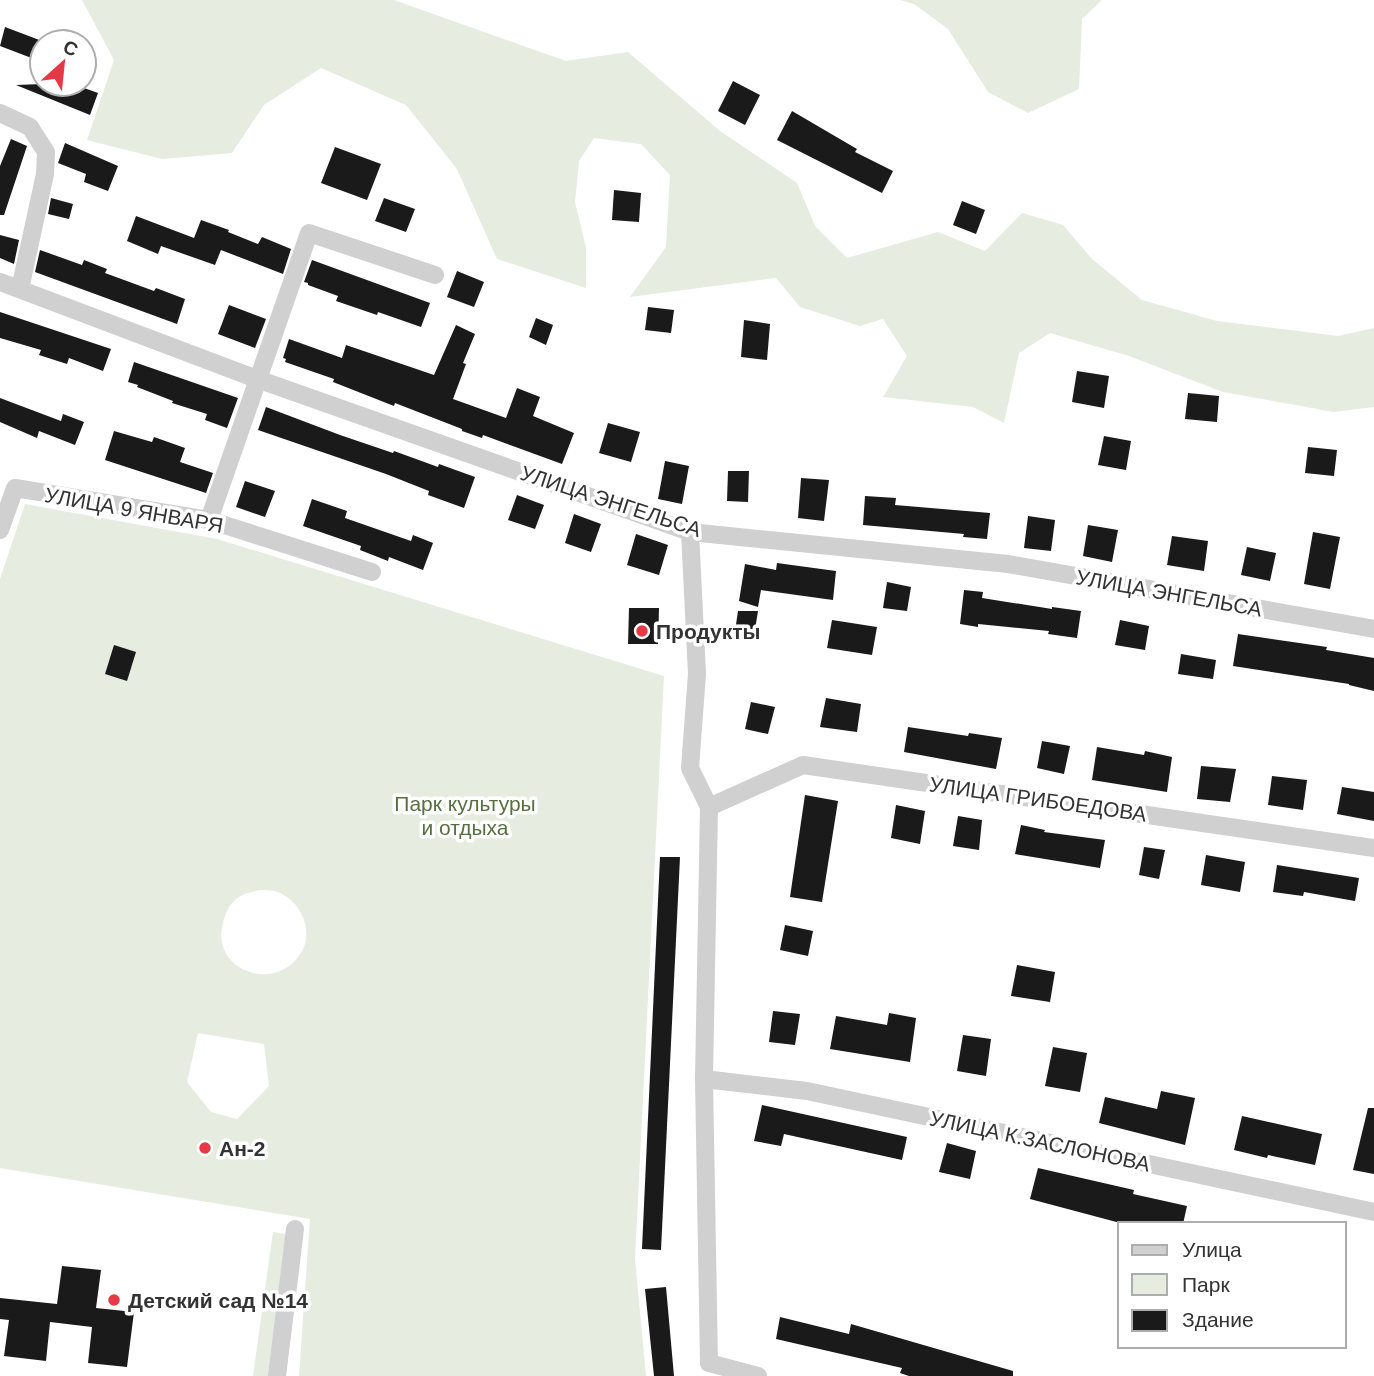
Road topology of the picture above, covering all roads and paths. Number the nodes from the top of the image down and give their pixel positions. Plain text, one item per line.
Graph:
1 (0, 113) edge
2 (435, 275) dead end
3 (0, 282) edge
4 (20, 289) junction
5 (257, 379) junction
6 (209, 520) junction
7 (0, 530) edge
8 (690, 532) junction
9 (372, 572) dead end
10 (1374, 629) edge
11 (709, 807) junction
12 (1374, 848) edge
13 (704, 1079) junction
14 (1374, 1212) edge
15 (295, 1229) dead end
16 (277, 1376) edge
17 (758, 1376) edge

1 - 4 street
2 - 5 street
3 - 4 street, УЛИЦА ЭНГЕЛЬСА
4 - 5 street, УЛИЦА ЭНГЕЛЬСА
5 - 6 street
5 - 8 street, УЛИЦА ЭНГЕЛЬСА
6 - 7 street, УЛИЦА 9 ЯНВАРЯ
6 - 9 street, УЛИЦА 9 ЯНВАРЯ
8 - 10 street, УЛИЦА ЭНГЕЛЬСА
8 - 11 street
11 - 12 street, УЛИЦА ГРИБОЕДОВА
11 - 13 street
13 - 14 street, УЛИЦА К.ЗАСЛОНОВА
13 - 17 street
15 - 16 street

